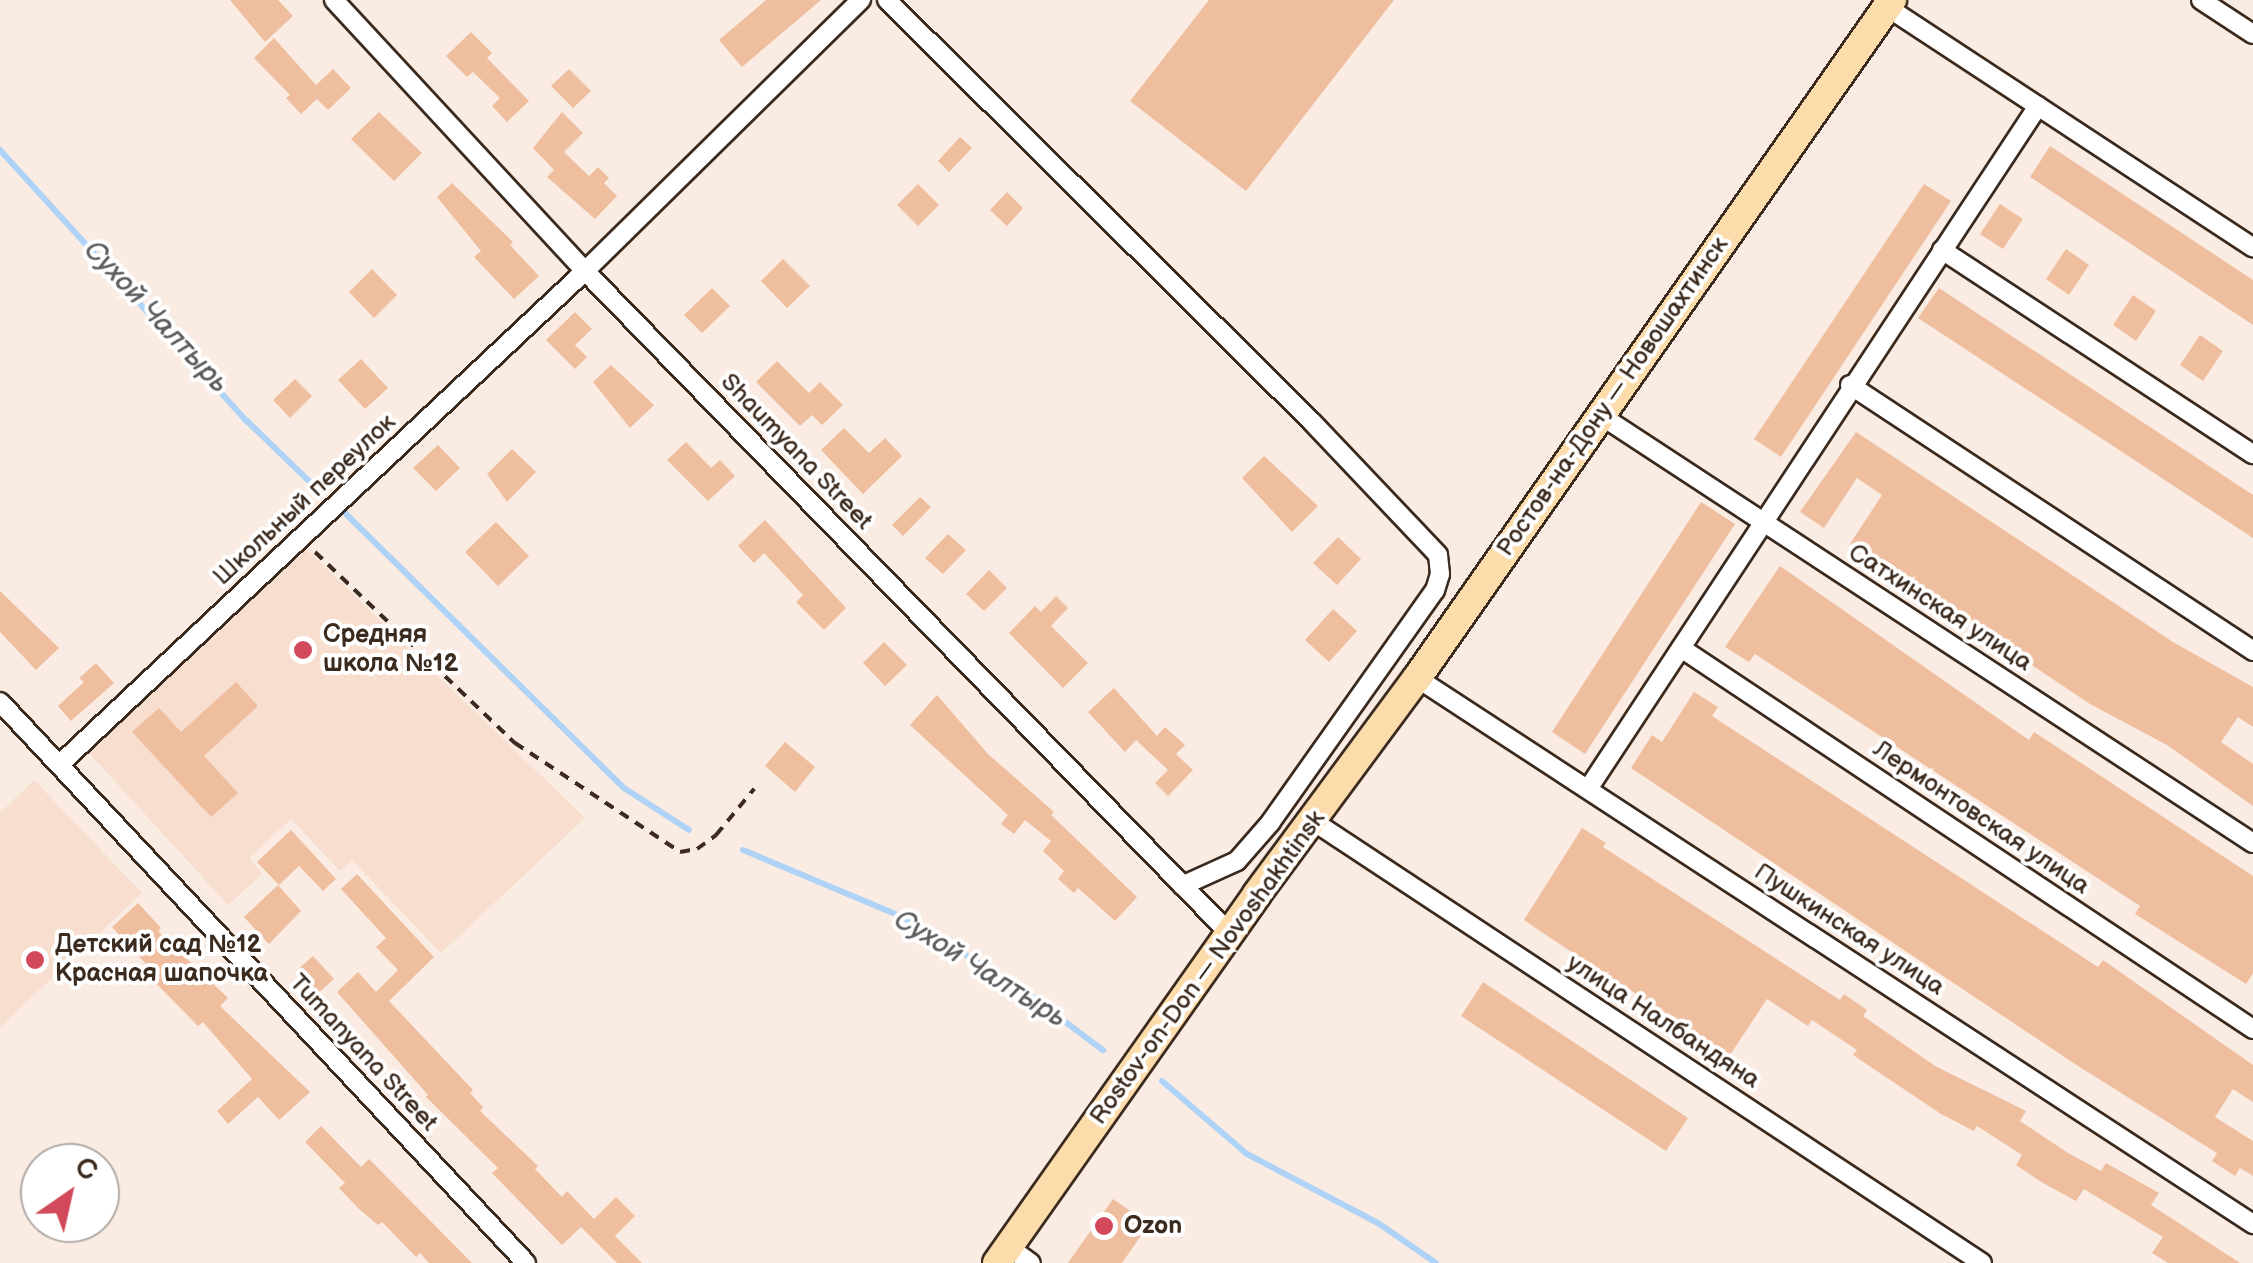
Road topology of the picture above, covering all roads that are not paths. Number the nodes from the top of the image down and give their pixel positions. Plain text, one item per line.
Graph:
1 (334, 0) edge
2 (861, 0) edge
3 (887, 0) edge
4 (2202, 0) edge
5 (1890, 4) edge
6 (2253, 34) edge
7 (2038, 106) junction
8 (2253, 247) edge
9 (1942, 250) junction
10 (586, 271) junction
11 (1850, 385) junction
12 (1600, 414) junction
13 (2253, 454) edge
14 (1764, 522) junction
15 (1681, 648) junction
16 (2253, 652) edge
17 (1417, 678) junction
18 (0, 702) edge
19 (58, 764) junction
20 (1588, 789) junction
21 (1333, 795) junction
22 (1316, 824) junction
23 (2253, 843) edge
24 (1182, 886) junction
25 (1230, 934) junction
26 (2253, 1029) edge
27 (2253, 1224) edge
28 (1014, 1260) edge
29 (526, 1263) edge
30 (1982, 1263) edge

1 - 10 street, Shaumyana Street
2 - 10 street, Школьный переулок
3 - 24 street
4 - 6 street
5 - 7 street
5 - 12 main road, Ростов-на-Дону — Новошахтинск
7 - 8 street
7 - 9 street
9 - 11 street
9 - 13 street
10 - 19 street, Школьный переулок
10 - 24 street, Shaumyana Street
11 - 14 street
11 - 16 street
12 - 14 street, Сатхинская улица
12 - 17 main road, Ростов-на-Дону — Новошахтинск
14 - 15 street
14 - 23 street, Сатхинская улица
15 - 20 street
15 - 26 street, Лермонтовская улица
17 - 20 street, Пушкинская улица
17 - 21 main road, Ростов-на-Дону — Новошахтинск
18 - 19 street, Tumanyana Street
19 - 29 street, Tumanyana Street
20 - 27 street, Пушкинская улица
21 - 22 main road, Rostov-on-Don — Novoshakhtinsk
21 - 25 main road, Rostov-on-Don — Novoshakhtinsk
22 - 28 main road, Rostov-on-Don — Novoshakhtinsk
22 - 30 street, улица Налбандяна
24 - 25 street, Shaumyana Street
25 - 28 main road, Rostov-on-Don — Novoshakhtinsk

